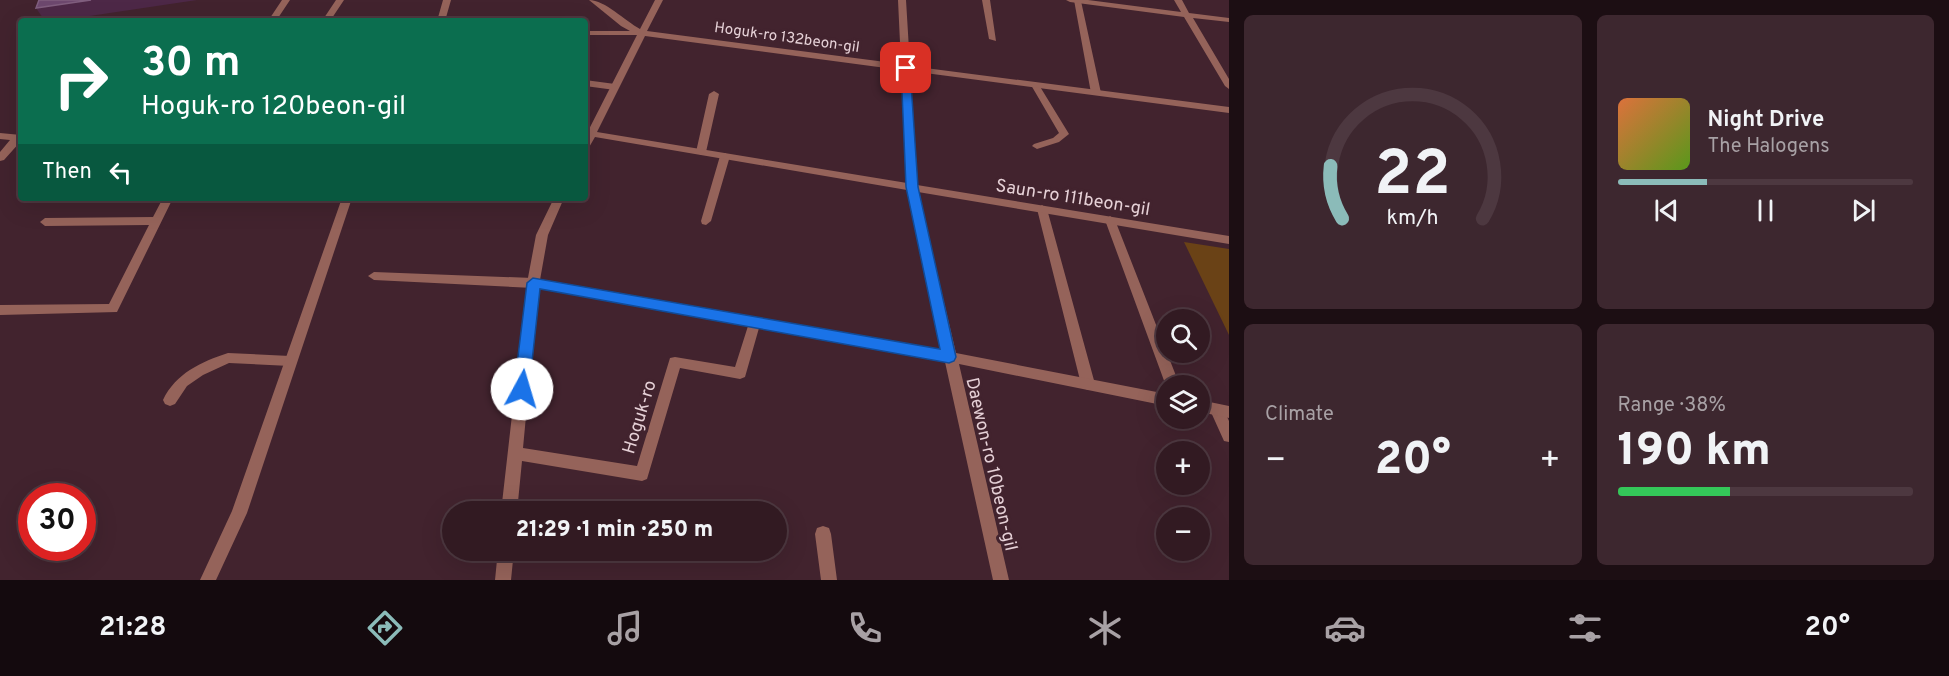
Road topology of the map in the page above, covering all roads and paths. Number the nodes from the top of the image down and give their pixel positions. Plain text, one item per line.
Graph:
1 (286, 0) edge
2 (340, 0) edge
3 (447, 0) edge
4 (593, 0) edge
5 (659, 0) edge
6 (902, 0) edge
7 (986, 0) edge
8 (1073, 0) edge
9 (1178, 0) edge
10 (1185, 15) junction
11 (274, 18) edge
12 (328, 18) edge
13 (442, 18) edge
14 (1229, 20) edge
15 (588, 33) edge
16 (642, 33) junction
17 (993, 39) dead end
18 (906, 68) junction
19 (588, 83) edge
20 (1035, 85) junction
21 (1229, 86) edge
22 (615, 87) junction
23 (1096, 93) junction
24 (714, 94) dead end
25 (1229, 110) edge
26 (592, 134) junction
27 (0, 136) edge
28 (18, 138) edge
29 (18, 139) edge
30 (588, 141) edge
31 (1036, 146) dead end
32 (701, 152) junction
33 (724, 156) junction
34 (0, 158) edge
35 (912, 187) junction
36 (166, 201) edge
37 (346, 201) edge
38 (559, 201) edge
39 (1042, 209) junction
40 (156, 220) junction
41 (1110, 220) junction
42 (706, 221) dead end
43 (45, 222) dead end
44 (1229, 240) edge
45 (374, 276) dead end
46 (533, 283) junction
47 (0, 310) edge
48 (755, 322) junction
49 (949, 357) junction
50 (290, 362) junction
51 (1169, 375) edge
52 (1088, 384) junction
53 (1156, 398) edge
54 (171, 400) dead end
55 (1223, 411) edge
56 (1229, 436) edge
57 (515, 453) junction
58 (510, 501) edge
59 (823, 534) dead end
60 (505, 561) edge
61 (208, 580) edge
62 (503, 580) edge
63 (829, 580) edge
64 (1001, 580) edge

1 - 11 street
2 - 12 street
3 - 13 street
4 - 16 street
5 - 16 street
6 - 18 street, Daewon-ro 10beon-gil
7 - 17 street
8 - 10 street
8 - 23 street
9 - 10 street
10 - 14 street
10 - 21 street
15 - 16 street
16 - 18 street, Hoguk-ro 132beon-gil
16 - 22 street
18 - 20 street, Hoguk-ro 132beon-gil
18 - 35 street, Daewon-ro 10beon-gil
19 - 22 street
20 - 23 street, Hoguk-ro 132beon-gil
20 - 31 street
22 - 26 street
23 - 25 street, Hoguk-ro 132beon-gil
24 - 32 street
26 - 30 street
26 - 32 street, Saun-ro 111beon-gil
27 - 28 street
29 - 34 street
32 - 33 street, Saun-ro 111beon-gil
33 - 35 street, Saun-ro 111beon-gil
33 - 42 street
35 - 39 street, Saun-ro 111beon-gil
35 - 49 street, Daewon-ro 10beon-gil
36 - 40 street
37 - 50 street
38 - 46 street
39 - 41 street, Saun-ro 111beon-gil
39 - 52 street
40 - 43 street
40 - 47 street
41 - 44 street, Saun-ro 111beon-gil
41 - 51 street
45 - 46 street
46 - 48 street
46 - 57 street
48 - 49 street
48 - 57 street, Hoguk-ro
49 - 52 street
49 - 64 street, Daewon-ro 10beon-gil
50 - 54 street
50 - 61 street
52 - 53 street
55 - 56 street
57 - 58 street
59 - 63 street
60 - 62 street

